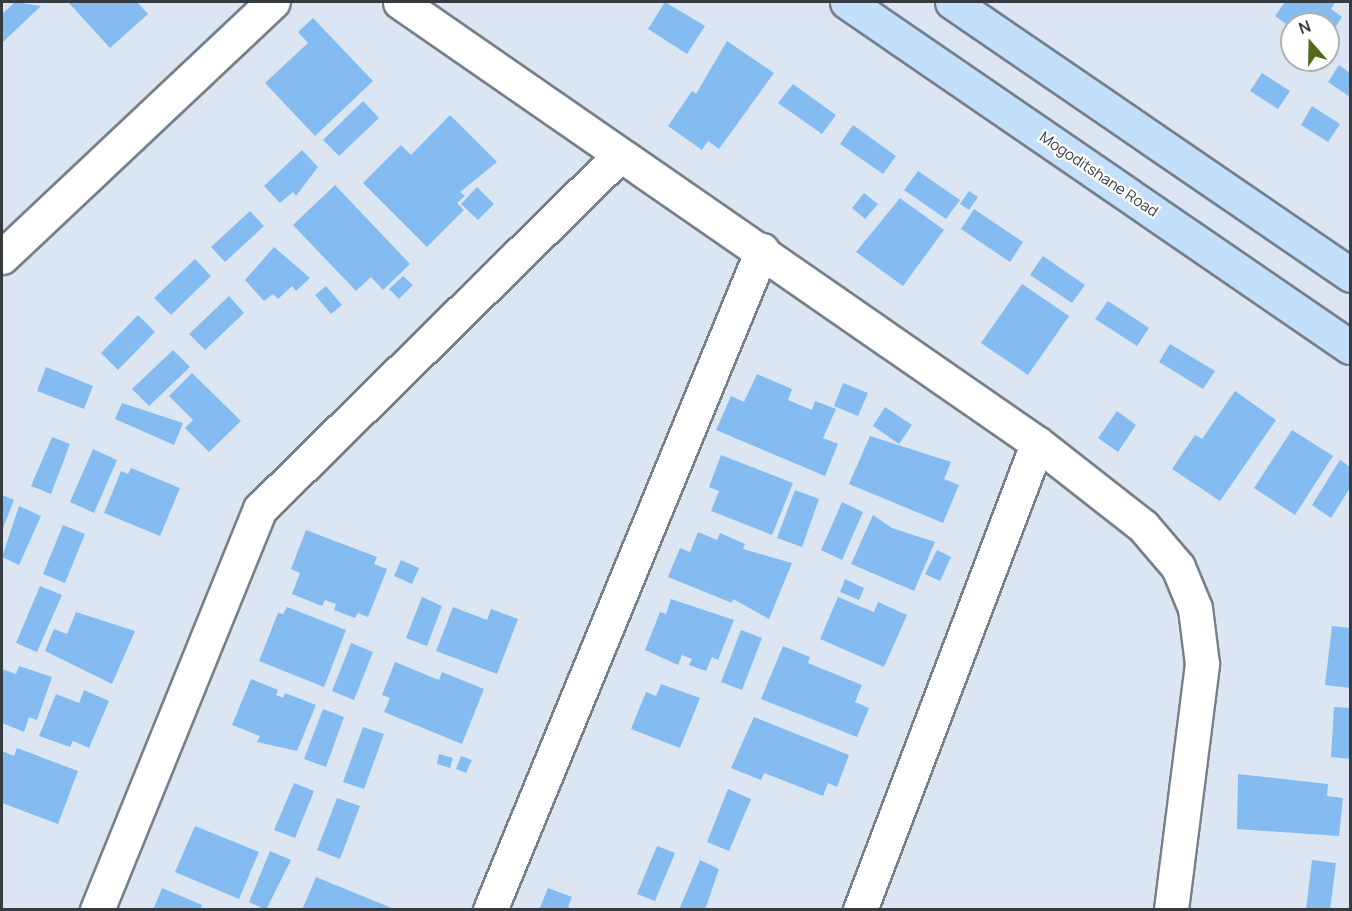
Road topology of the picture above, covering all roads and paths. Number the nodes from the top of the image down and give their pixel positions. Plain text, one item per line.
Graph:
1 (273, 2) edge
2 (400, 2) edge
3 (847, 2) edge
4 (952, 2) edge
5 (619, 156) junction
6 (762, 250) junction
7 (2, 257) edge
8 (1350, 275) edge
9 (1350, 346) edge
10 (1037, 443) junction
11 (97, 909) edge
12 (490, 909) edge
13 (860, 909) edge
14 (1171, 909) edge

1 - 7 street
2 - 5 street
3 - 9 main road, Mogoditshane Road
4 - 8 main road
5 - 6 street
5 - 11 street
6 - 10 street
6 - 12 street
10 - 13 street
10 - 14 street

